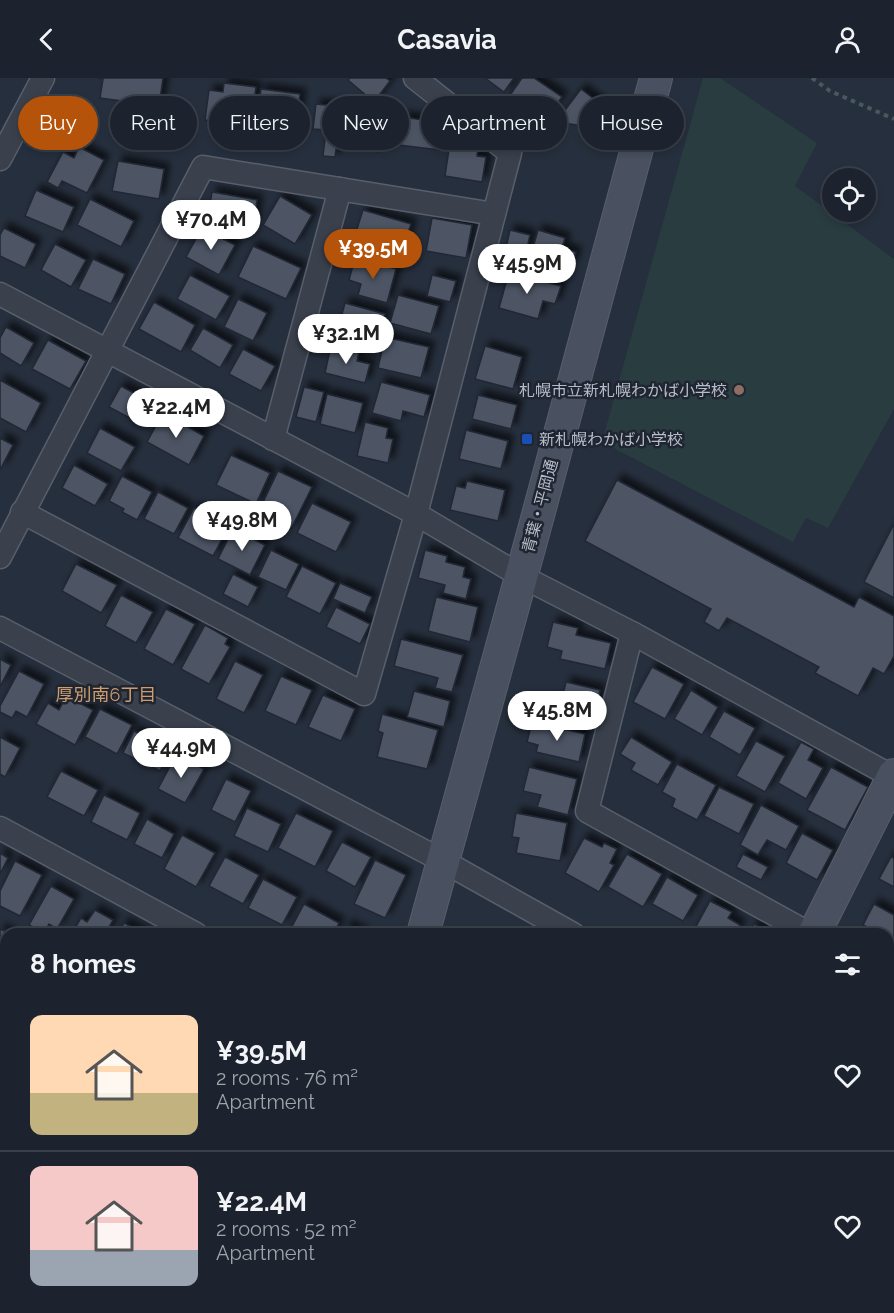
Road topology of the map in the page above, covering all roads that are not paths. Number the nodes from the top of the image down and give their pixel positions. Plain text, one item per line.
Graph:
1 (43, 78) edge
2 (415, 78) edge
3 (656, 78) edge
4 (3, 144) edge
5 (340, 189) junction
6 (494, 214) junction
7 (0, 294) edge
8 (107, 350) junction
9 (273, 439) junction
10 (22, 512) junction
11 (416, 514) junction
12 (0, 557) edge
13 (521, 576) junction
14 (0, 628) edge
15 (632, 633) junction
16 (893, 776) edge
17 (0, 828) edge
18 (443, 861) junction
19 (185, 928) edge
20 (425, 928) edge
21 (562, 928) edge
22 (801, 928) edge
23 (815, 928) edge

1 - 4 street
2 - 6 street
3 - 13 street, 青葉・平岡通
5 - 6 street
5 - 8 street
5 - 9 street
6 - 11 street
7 - 8 street
8 - 9 street
8 - 10 street
9 - 11 street
10 - 11 street
10 - 12 street
11 - 13 street
13 - 15 street
13 - 18 street, 青葉・平岡通
14 - 18 street
15 - 16 street
15 - 22 street
16 - 23 street
17 - 19 street
18 - 20 street, 青葉・平岡通
18 - 21 street

